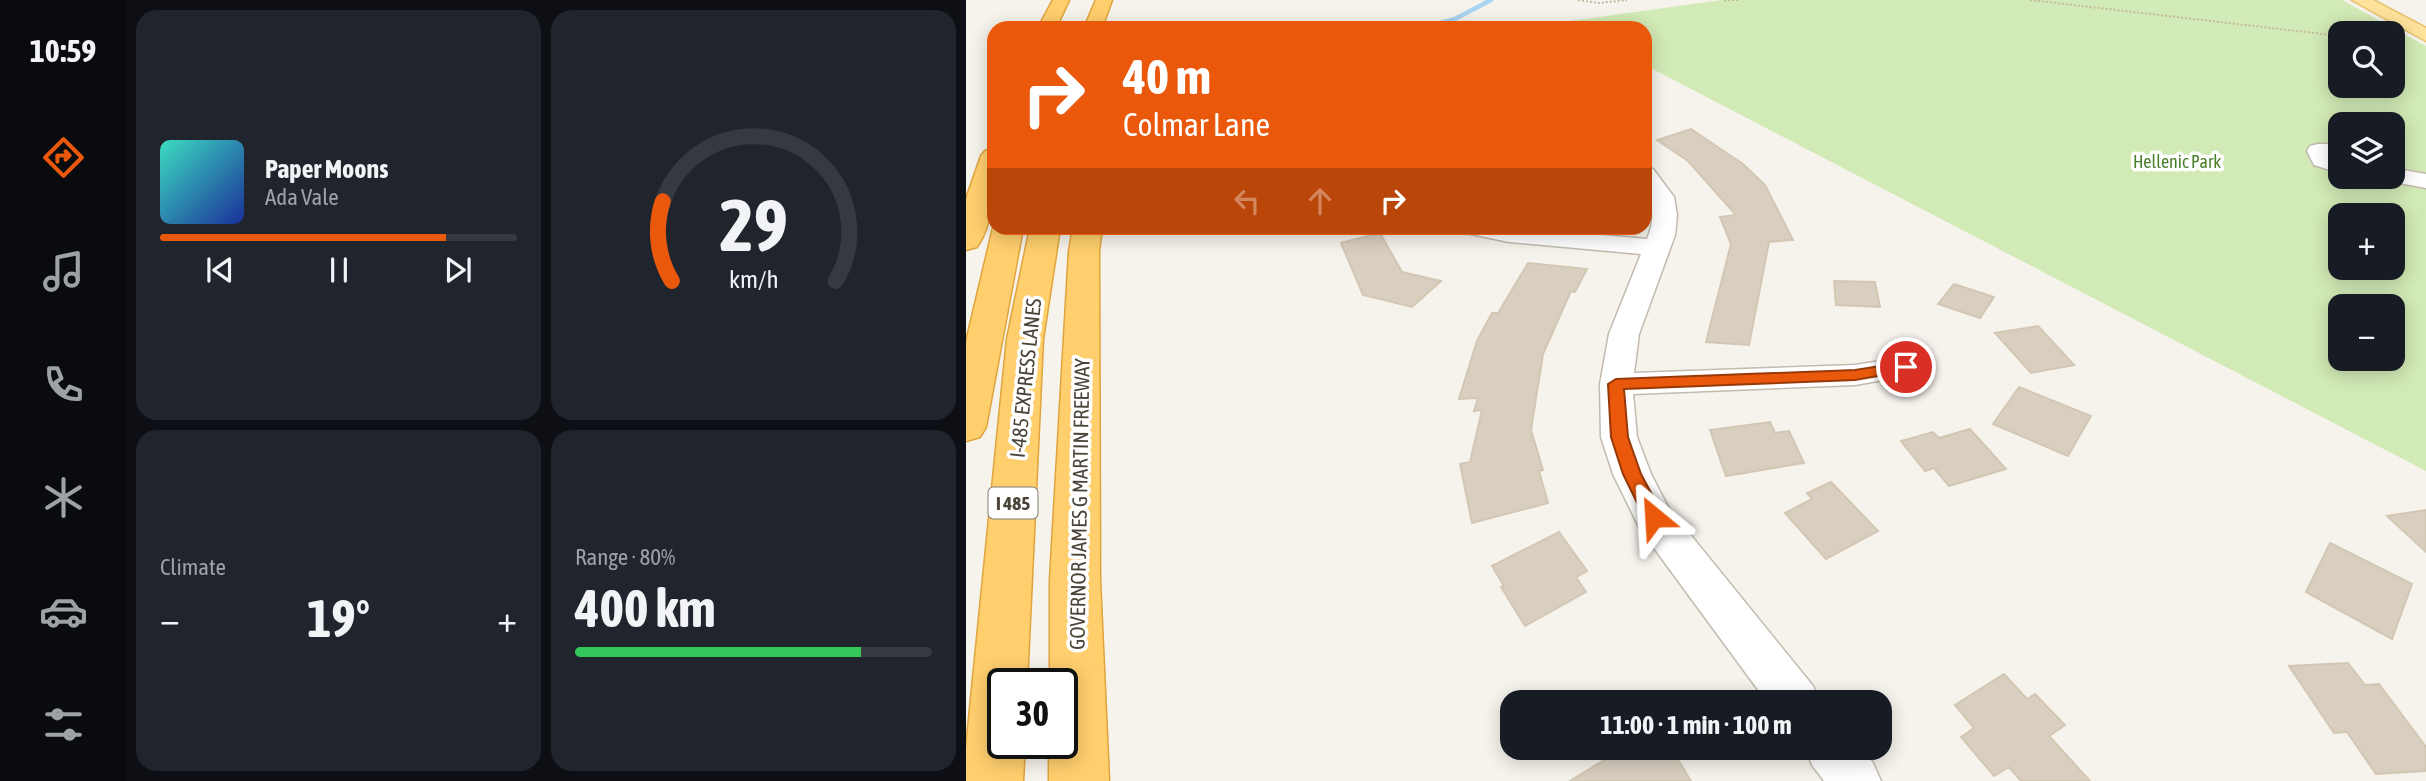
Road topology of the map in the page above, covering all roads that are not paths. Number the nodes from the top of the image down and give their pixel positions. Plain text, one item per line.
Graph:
1 (1061, 0) edge
2 (1104, 0) edge
3 (2360, 0) edge
4 (1050, 21) edge
5 (1096, 21) edge
6 (2426, 35) edge
7 (2328, 148) edge
8 (2405, 160) edge
9 (2328, 162) edge
10 (2426, 164) edge
11 (987, 177) edge
12 (2405, 177) edge
13 (2426, 181) edge
14 (1652, 183) edge
15 (1007, 235) edge
16 (1044, 235) edge
17 (1086, 235) edge
18 (1520, 235) edge
19 (966, 241) edge
20 (1657, 248) junction
21 (1906, 367) dead end
22 (1616, 384) junction
23 (966, 427) edge
24 (1787, 690) edge
25 (1840, 760) edge
26 (993, 781) edge
27 (1079, 781) edge
28 (1855, 781) edge

1 - 4 highway
2 - 5 highway
3 - 6 main road
7 - 9 street
8 - 10 street
11 - 19 highway
12 - 13 street
14 - 20 street
15 - 23 highway, I-485 EXPRESS LANES
16 - 26 highway, I-485 EXPRESS LANES / I 485
17 - 27 highway, GOVERNOR JAMES G MARTIN FREEWAY
18 - 20 street
20 - 22 street
21 - 22 street
22 - 24 street
25 - 28 street

